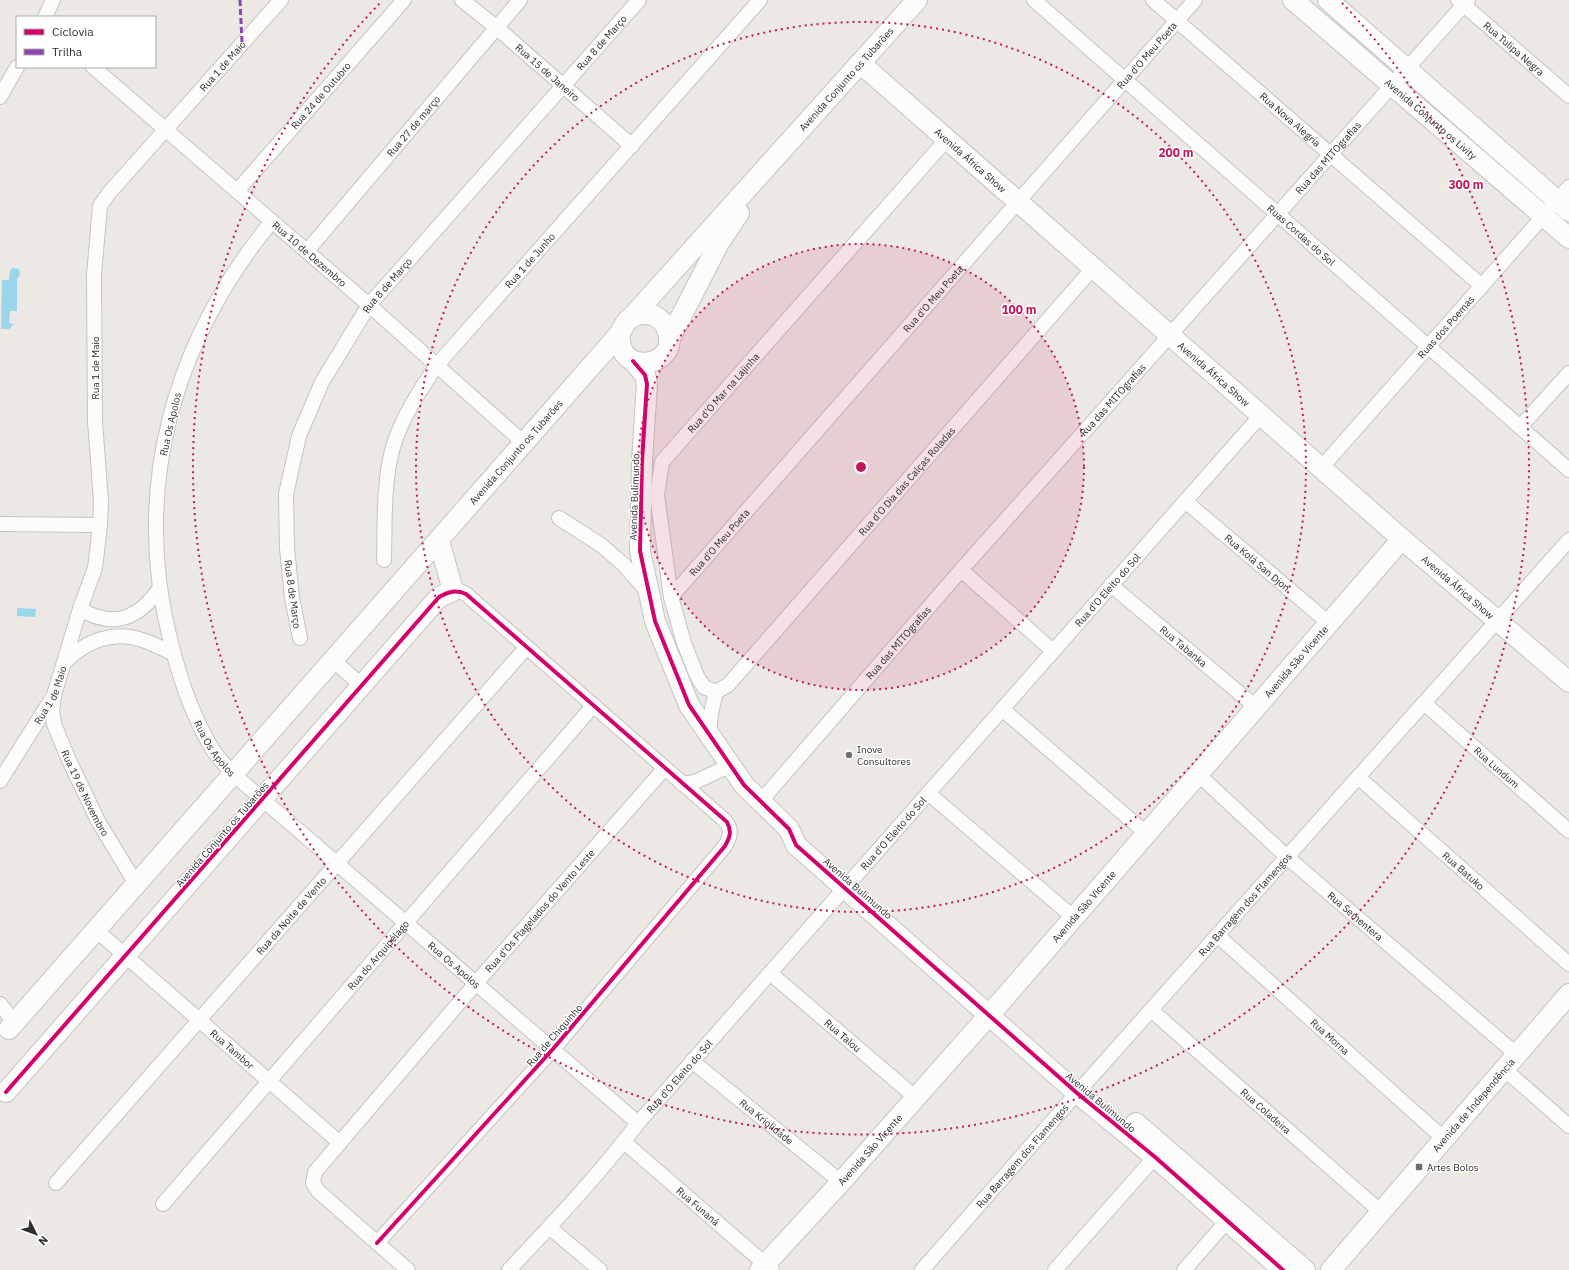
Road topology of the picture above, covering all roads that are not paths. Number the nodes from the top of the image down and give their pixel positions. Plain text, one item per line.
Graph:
1 (54, 0) edge
2 (280, 0) edge
3 (404, 0) edge
4 (462, 0) edge
5 (520, 0) edge
6 (639, 0) edge
7 (760, 0) edge
8 (917, 0) edge
9 (1034, 0) edge
10 (1152, 0) edge
11 (1195, 0) edge
12 (1293, 0) edge
13 (1328, 0) edge
14 (1463, 2) edge
15 (46, 16) edge
16 (1177, 21) junction
17 (496, 27) junction
18 (860, 63) junction
19 (16, 68) edge
20 (94, 68) edge
21 (1407, 69) junction
22 (1125, 80) junction
23 (562, 85) junction
24 (1391, 86) junction
25 (1569, 96) edge
26 (0, 97) edge
27 (165, 129) junction
28 (947, 139) junction
29 (632, 146) junction
30 (1330, 154) junction
31 (775, 157) junction
32 (237, 191) junction
33 (1565, 200) edge
34 (1018, 201) junction
35 (1277, 214) junction
36 (1544, 216) junction
37 (272, 221) junction
38 (1569, 238) edge
39 (307, 251) junction
40 (1094, 267) junction
41 (1482, 286) junction
42 (369, 305) junction
43 (625, 326) junction
44 (1171, 334) junction
45 (1428, 347) junction
46 (666, 348) junction
47 (629, 358) junction
48 (593, 364) junction
49 (437, 365) junction
50 (1569, 372) edge
51 (648, 394) junction
52 (1262, 414) junction
53 (1520, 427) junction
54 (524, 443) junction
55 (1322, 467) junction
56 (1569, 470) edge
57 (1185, 501) junction
58 (559, 518) dead end
59 (0, 524) edge
60 (100, 525) junction
61 (1402, 539) junction
62 (439, 540) junction
63 (1569, 540) edge
64 (384, 560) dead end
65 (961, 570) junction
66 (1111, 585) junction
67 (160, 588) junction
68 (453, 591) junction
69 (647, 591) junction
70 (671, 597) junction
71 (80, 610) junction
72 (1498, 620) junction
73 (1330, 624) junction
74 (300, 638) dead end
75 (526, 648) junction
76 (1053, 651) junction
77 (174, 654) junction
78 (333, 660) junction
79 (64, 663) junction
80 (1569, 682) edge
81 (362, 686) junction
82 (716, 692) junction
83 (54, 695) junction
84 (1424, 703) junction
85 (593, 706) junction
86 (1257, 708) junction
87 (1002, 709) junction
88 (709, 736) junction
89 (729, 766) junction
90 (664, 769) junction
91 (232, 773) junction
92 (1198, 774) junction
93 (1358, 777) junction
94 (0, 781) edge
95 (682, 784) junction
96 (928, 793) junction
97 (263, 800) junction
98 (760, 802) junction
99 (1569, 831) edge
100 (1147, 834) junction
101 (1287, 857) junction
102 (337, 864) junction
103 (849, 883) junction
104 (136, 884) junction
105 (1073, 917) junction
106 (406, 923) junction
107 (96, 930) junction
108 (1217, 935) junction
109 (126, 955) junction
110 (1569, 964) edge
111 (770, 973) junction
112 (476, 983) junction
113 (1569, 994) edge
114 (0, 1004) edge
115 (993, 1010) junction
116 (1151, 1010) junction
117 (198, 1020) junction
118 (12, 1026) joint
119 (553, 1049) junction
120 (692, 1061) junction
121 (1510, 1061) junction
122 (270, 1080) junction
123 (1082, 1088) junction
124 (6, 1092) dead end
125 (915, 1097) junction
126 (638, 1123) junction
127 (1569, 1126) edge
128 (1443, 1138) junction
129 (624, 1142) junction
130 (340, 1143) junction
131 (1155, 1157) junction
132 (842, 1182) junction
133 (56, 1183) dead end
134 (163, 1204) dead end
135 (1381, 1212) junction
136 (1227, 1220) junction
137 (549, 1227) junction
138 (377, 1243) junction
139 (766, 1268) edge
140 (408, 1270) edge
141 (509, 1270) edge
142 (600, 1270) edge
143 (922, 1270) edge
144 (1055, 1270) edge
145 (1184, 1270) edge
146 (1283, 1270) edge
147 (1305, 1270) edge
148 (1331, 1270) edge

1 - 15 street
2 - 27 street, Rua 1 de Maio
3 - 32 street, Rua 24 de Outubro
4 - 17 street, Rua 15 de Janeiro
5 - 17 street, Rua 27 de março
6 - 23 street, Rua 8 de Março
7 - 29 street, Rua 1 de Junho
8 - 18 street, Avenida Conjunto os Tubarões
9 - 22 street, Ruas Cordas do Sol
10 - 16 street, Rua Nova Alegria
11 - 16 street, Rua d'O Meu Poeta
12 - 24 street, Avenida Conjunto os Livity
13 - 21 street
14 - 21 street, Rua das MITOgrafias
14 - 25 street, Rua Tulipa Negra
16 - 22 street, Rua d'O Meu Poeta
16 - 30 street, Rua Nova Alegria
17 - 23 street, Rua 15 de Janeiro
17 - 39 street, Rua 27 de março
18 - 28 street, Avenida África Show
18 - 31 street, Avenida Conjunto os Tubarões
19 - 26 street
20 - 27 street, Rua 10 de Dezembro
21 - 24 street, Rua das MITOgrafias
21 - 33 street
22 - 34 street, Rua d'O Meu Poeta
22 - 35 street, Ruas Cordas do Sol
23 - 29 street, Rua 15 de Janeiro
23 - 42 street, Rua 8 de Março
24 - 30 street, Rua das MITOgrafias
24 - 36 street, Avenida Conjunto os Livity
27 - 32 street, Rua 10 de Dezembro
27 - 60 street, Rua 1 de Maio
28 - 34 street, Avenida África Show
28 - 70 street, Rua d'O Mar na Lajinha
29 - 49 street, Rua 1 de Junho
30 - 35 street, Rua das MITOgrafias
30 - 41 street, Rua Nova Alegria
31 - 43 street, Avenida Conjunto os Tubarões
31 - 46 street
32 - 37 street, Rua 10 de Dezembro
33 - 36 street, Ruas dos Poemas
34 - 40 street, Avenida África Show
34 - 70 street, Rua d'O Meu Poeta
35 - 44 street, Rua das MITOgrafias
35 - 45 street, Ruas Cordas do Sol
36 - 38 street, Avenida Conjunto os Livity
36 - 41 street, Ruas dos Poemas
37 - 39 street, Rua 10 de Dezembro
37 - 67 street, Rua Os Apolos
39 - 42 street, Rua 10 de Dezembro
40 - 44 street, Avenida África Show
40 - 82 street, Rua d'O Dia das Calças Roladas
41 - 45 street, Ruas dos Poemas
42 - 49 street, Rua 10 de Dezembro
42 - 74 street, Rua 8 de Março
43 - 46 street
43 - 47 street
43 - 48 street, Avenida Conjunto os Tubarões
44 - 52 street, Avenida África Show
44 - 65 street, Rua das MITOgrafias
45 - 53 street, Ruas Cordas do Sol
45 - 55 street, Ruas dos Poemas
46 - 47 street
46 - 51 street
47 - 48 street
47 - 51 street
48 - 54 street, Avenida Conjunto os Tubarões
49 - 54 street, Rua 10 de Dezembro
49 - 64 street, Rua 1 de Junho
50 - 53 street
51 - 69 street, Avenida Bulimundo
52 - 55 street, Avenida África Show
52 - 57 street, Rua d'O Eleito do Sol
53 - 56 street, Ruas Cordas do Sol
54 - 62 street, Avenida Conjunto os Tubarões
55 - 61 street, Avenida África Show
57 - 66 street, Rua d'O Eleito do Sol
57 - 73 street, Rua Kolá San Djon
58 - 69 street
59 - 60 street
60 - 71 street, Rua 1 de Maio
61 - 72 street, Avenida África Show
61 - 73 street, Avenida São Vicente
62 - 68 street
62 - 78 street, Avenida Conjunto os Tubarões
63 - 72 street, Rua Barragem dos Flamengos
65 - 76 street
65 - 98 street, Rua das MITOgrafias
66 - 76 street, Rua d'O Eleito do Sol
66 - 86 street, Rua Tabanka
67 - 71 street
67 - 77 street, Rua Os Apolos
68 - 75 street
68 - 81 street, Avenida Conjunto os Tubarões
69 - 88 street, Avenida Bulimundo
70 - 82 street, Rua d'O Mar na Lajinha
71 - 79 street, Rua 1 de Maio
72 - 80 street, Avenida África Show
72 - 84 street, Rua Barragem dos Flamengos
73 - 86 street, Avenida São Vicente
75 - 85 street
75 - 102 street, Rua da Noite de Vento
76 - 87 street, Rua d'O Eleito do Sol
77 - 79 street
77 - 91 street, Rua Os Apolos
78 - 81 street
78 - 91 street, Avenida Conjunto os Tubarões
79 - 83 street, Rua 1 de Maio
81 - 97 street, Avenida Conjunto os Tubarões
82 - 88 street
83 - 94 street, Rua 1 de Maio
83 - 104 street, Rua 19 de Novembro
84 - 93 street, Rua Barragem dos Flamengos
84 - 99 street, Rua Lundum
85 - 90 street
85 - 106 street, Rua do Arquipélago
86 - 92 street, Avenida São Vicente
87 - 96 street, Rua d'O Eleito do Sol
87 - 100 street
88 - 89 street, Avenida Bulimundo
89 - 95 street
89 - 98 street, Avenida Bulimundo
90 - 95 street
90 - 112 street, Rua d'Os Flagelados do Vento Leste
91 - 97 street, Rua Os Apolos
91 - 104 street, Avenida Conjunto os Tubarões
92 - 100 street, Avenida São Vicente
92 - 101 street, Rua Sementera
93 - 101 street, Rua Barragem dos Flamengos
93 - 110 street, Rua Batuko
95 - 119 street, Rua de Chiquinho
96 - 103 street, Rua d'O Eleito do Sol
96 - 105 street
97 - 102 street, Rua Os Apolos
97 - 109 street, Avenida Conjunto os Tubarões
98 - 103 street, Avenida Bulimundo
100 - 105 street, Avenida São Vicente
101 - 108 street, Rua Barragem dos Flamengos
101 - 121 street, Rua Sementera
102 - 106 street, Rua Os Apolos
102 - 117 street, Rua da Noite de Vento
103 - 111 street, Rua d'O Eleito do Sol
103 - 115 street, Avenida Bulimundo
104 - 107 street, Avenida Conjunto os Tubarões
105 - 115 street, Avenida São Vicente
106 - 112 street, Rua Os Apolos
106 - 122 street, Rua do Arquipélago
107 - 109 street, Rua Tambor
107 - 118 street, Avenida Conjunto os Tubarões
108 - 116 street, Rua Barragem dos Flamengos
108 - 128 street, Rua Morna
109 - 117 street, Rua Tambor
109 - 124 street, Avenida Conjunto os Tubarões
111 - 120 street, Rua d'O Eleito do Sol
111 - 125 street, Rua Talou
112 - 119 street, Rua Os Apolos
112 - 130 street, Rua d'Os Flagelados do Vento Leste
113 - 121 street, Avenida de Independência
114 - 118 street
115 - 123 street, Avenida Bulimundo
115 - 125 street, Avenida São Vicente
116 - 123 street, Rua Barragem dos Flamengos
116 - 135 street, Rua Coladeira
117 - 122 street, Rua Tambor
117 - 133 street, Rua da Noite de Vento
119 - 126 street, Rua Os Apolos
119 - 138 street, Rua de Chiquinho
120 - 126 street, Rua d'O Eleito do Sol
120 - 132 street, Rua Kriolidade
121 - 127 street, Rua Sementera
121 - 128 street, Avenida de Independência
122 - 130 street, Rua Tambor
122 - 134 street, Rua do Arquipélago
123 - 131 street, Avenida Bulimundo
123 - 143 street, Rua Barragem dos Flamengos
123 - 147 street, Avenida Bulimundo
125 - 132 street, Avenida São Vicente
126 - 129 street, Rua d'O Eleito do Sol
128 - 135 street, Avenida de Independência
129 - 137 street, Rua d'O Eleito do Sol
129 - 139 street, Rua Funaná
130 - 138 street, Rua d'Os Flagelados do Vento Leste
131 - 136 street, Avenida Bulimundo
131 - 144 street
132 - 139 street, Avenida São Vicente
135 - 148 street, Avenida de Independência
136 - 145 street
136 - 146 street, Avenida Bulimundo
137 - 141 street, Rua d'O Eleito do Sol
137 - 142 street
138 - 140 street

